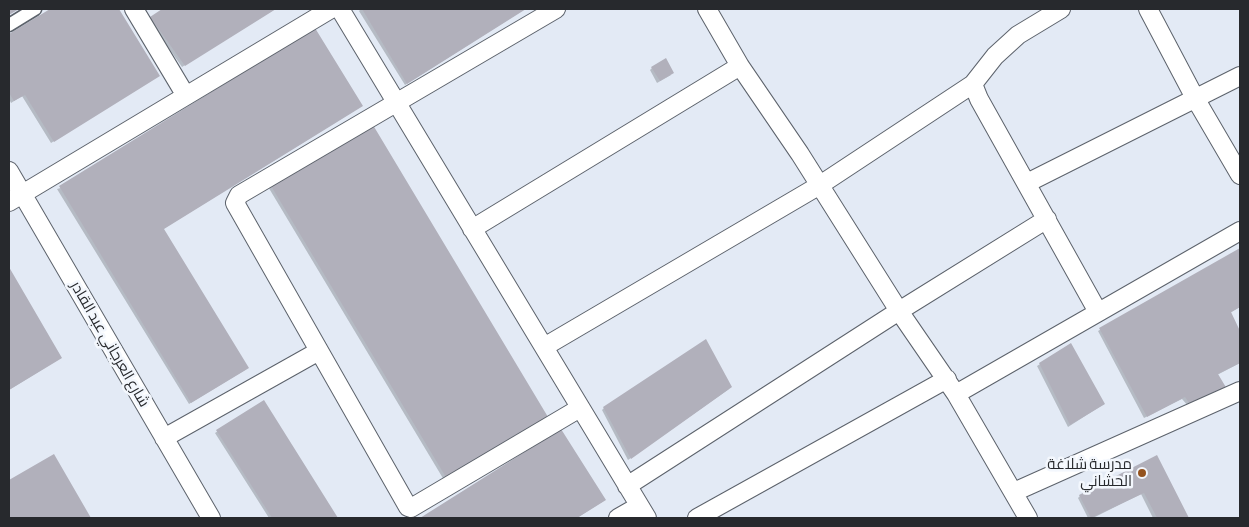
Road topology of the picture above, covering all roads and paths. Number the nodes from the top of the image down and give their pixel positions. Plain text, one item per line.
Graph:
1 (35, 9) edge
2 (134, 9) edge
3 (331, 9) edge
4 (340, 9) edge
5 (556, 9) edge
6 (708, 9) edge
7 (1061, 9) edge
8 (1148, 9) edge
9 (9, 25) edge
10 (740, 66) junction
11 (1240, 76) edge
12 (973, 84) junction
13 (186, 96) junction
14 (1195, 98) junction
15 (396, 101) junction
16 (9, 171) edge
17 (1240, 175) edge
18 (1027, 183) junction
19 (820, 185) junction
20 (16, 198) edge
21 (1047, 219) junction
22 (472, 229) junction
23 (1240, 230) edge
24 (899, 311) junction
25 (1098, 312) junction
26 (544, 347) junction
27 (320, 351) junction
28 (947, 379) junction
29 (1240, 391) edge
30 (956, 394) junction
31 (580, 408) junction
32 (164, 438) junction
33 (627, 486) junction
34 (1014, 492) junction
35 (643, 512) edge
36 (211, 518) edge
37 (618, 518) edge
38 (697, 518) edge
39 (1028, 518) edge

1 - 9 street
2 - 13 street
3 - 13 street
4 - 15 street
5 - 15 street
6 - 10 street
7 - 12 street
8 - 14 street
10 - 19 street
10 - 22 street
11 - 14 street
12 - 18 street
12 - 19 street
13 - 20 street
14 - 17 street
14 - 18 street
15 - 22 street
15 - 27 street
16 - 20 street, شارع العرجاني عبد القادر
18 - 21 street
19 - 24 street
19 - 26 street
20 - 32 street, شارع العرجاني عبد القادر
21 - 24 street
21 - 25 street
22 - 26 street
23 - 25 street
24 - 28 street
24 - 33 street
25 - 30 street
26 - 31 street
27 - 31 street
27 - 32 street
28 - 30 street
28 - 38 street
29 - 34 street
30 - 34 street
31 - 33 street
32 - 36 street, شارع العرجاني عبد القادر
33 - 35 street
34 - 39 street
35 - 37 street

